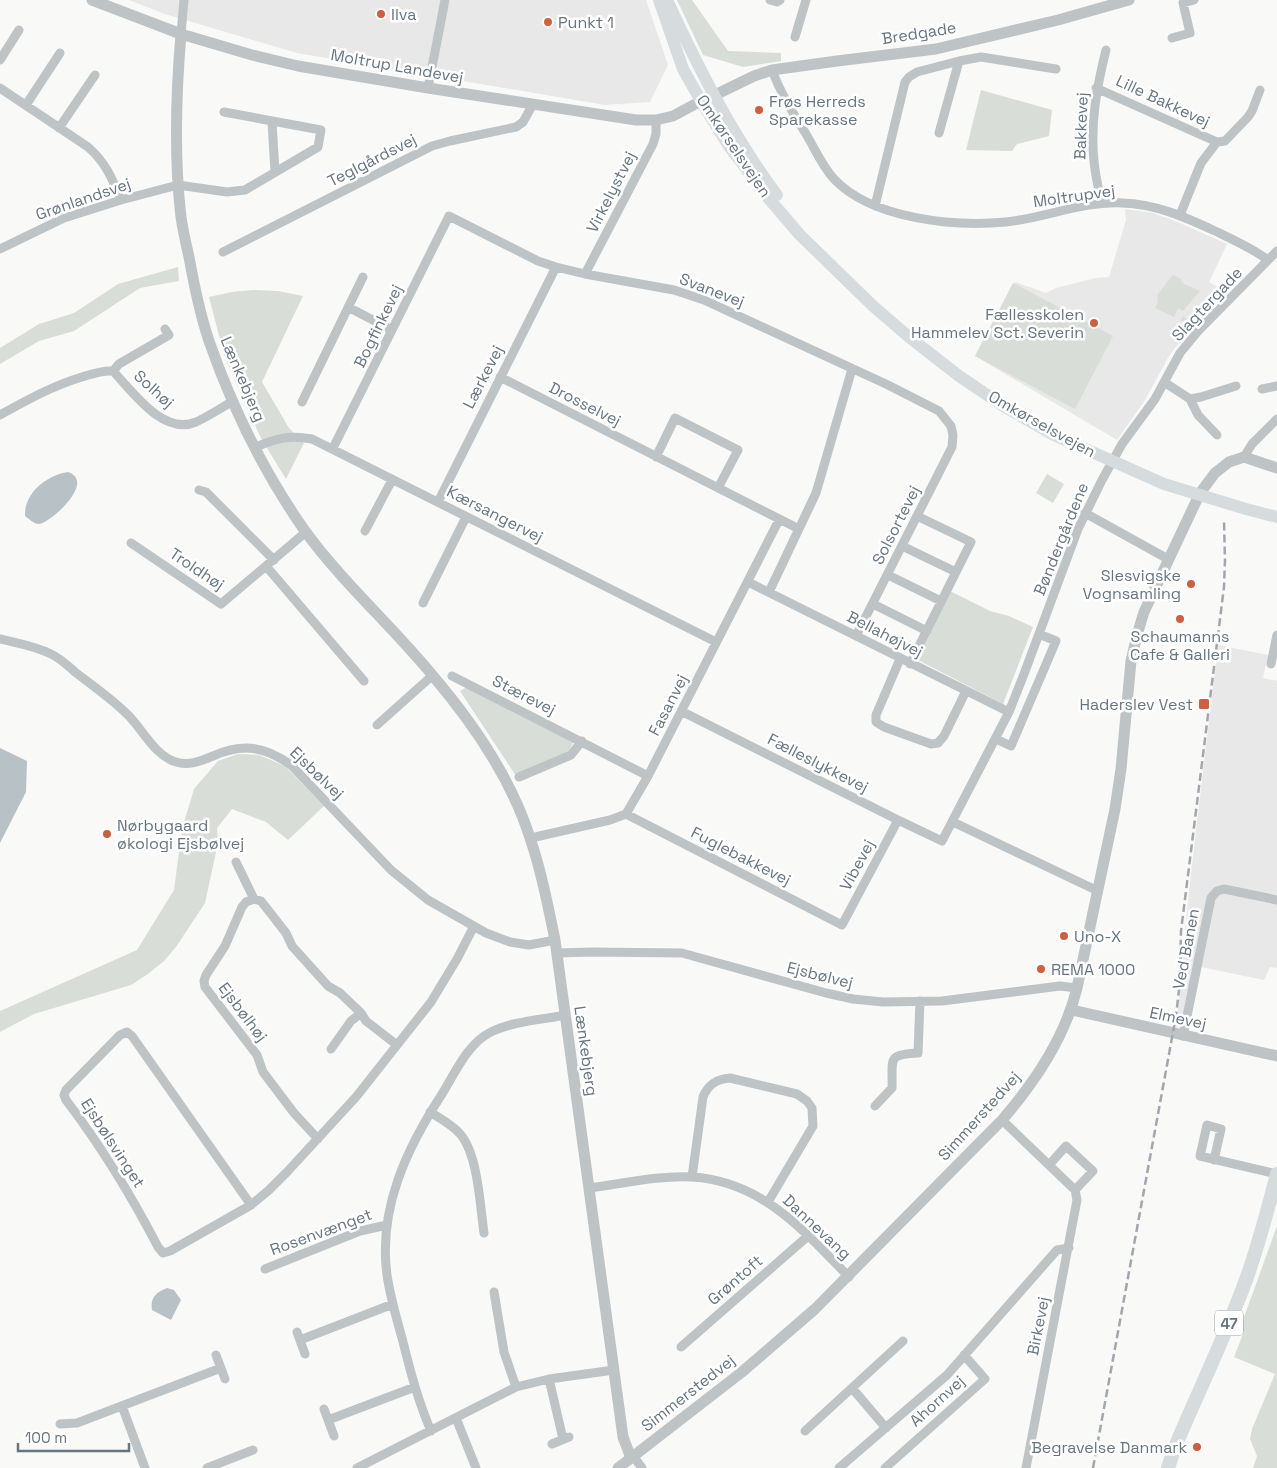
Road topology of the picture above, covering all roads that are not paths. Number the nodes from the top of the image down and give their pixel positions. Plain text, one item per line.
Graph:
1 (92, 0) edge
2 (184, 0) edge
3 (444, 0) edge
4 (659, 0) edge
5 (667, 0) edge
6 (770, 0) edge
7 (780, 0) edge
8 (806, 0) edge
9 (1129, 0) edge
10 (1194, 0) edge
11 (1109, 3) edge
12 (19, 30) dead end
13 (669, 30) junction
14 (181, 34) junction
15 (795, 37) dead end
16 (1172, 38) dead end
17 (1106, 50) dead end
18 (60, 53) dead end
19 (0, 60) edge
20 (960, 60) junction
21 (1056, 69) dead end
22 (772, 70) junction
23 (95, 75) dead end
24 (428, 88) junction
25 (1096, 88) junction
26 (0, 89) edge
27 (1260, 90) dead end
28 (715, 95) junction
29 (701, 101) junction
30 (533, 104) junction
31 (26, 105) junction
32 (224, 112) dead end
33 (656, 120) junction
34 (272, 122) junction
35 (59, 128) junction
36 (940, 133) dead end
37 (1217, 142) junction
38 (760, 171) junction
39 (275, 172) junction
40 (178, 185) junction
41 (121, 200) junction
42 (1101, 203) junction
43 (875, 206) junction
44 (1180, 215) junction
45 (449, 216) joint
46 (0, 249) edge
47 (1277, 251) edge
48 (223, 252) dead end
49 (1268, 260) junction
50 (556, 267) junction
51 (839, 273) junction
52 (585, 274) junction
53 (363, 277) dead end
54 (348, 307) junction
55 (165, 329) dead end
56 (392, 330) junction
57 (852, 369) junction
58 (112, 371) junction
59 (500, 377) junction
60 (1164, 382) junction
61 (1236, 386) dead end
62 (1277, 386) edge
63 (1262, 389) dead end
64 (1190, 399) junction
65 (233, 401) junction
66 (302, 402) dead end
67 (0, 415) edge
68 (1277, 420) edge
69 (951, 426) joint
70 (1217, 434) dead end
71 (256, 447) junction
72 (333, 448) junction
73 (656, 457) junction
74 (1244, 457) junction
75 (1277, 468) edge
76 (392, 480) junction
77 (718, 488) junction
78 (199, 490) dead end
79 (438, 502) junction
80 (1246, 509) junction
81 (1277, 511) edge
82 (1085, 513) junction
83 (917, 516) junction
84 (466, 517) junction
85 (1277, 517) edge
86 (779, 520) junction
87 (1277, 522) edge
88 (799, 529) junction
89 (365, 531) dead end
90 (306, 532) junction
91 (131, 544) dead end
92 (902, 546) junction
93 (1168, 559) junction
94 (274, 560) junction
95 (266, 566) junction
96 (956, 572) junction
97 (888, 575) junction
98 (748, 582) junction
99 (769, 592) junction
100 (941, 601) junction
101 (423, 603) dead end
102 (873, 604) junction
103 (926, 631) junction
104 (1039, 634) junction
105 (1277, 635) edge
106 (856, 636) junction
107 (0, 639) edge
108 (716, 642) junction
109 (900, 659) junction
110 (910, 664) junction
111 (1271, 664) dead end
112 (433, 675) junction
113 (452, 676) dead end
114 (364, 680) dead end
115 (966, 691) junction
116 (682, 711) junction
117 (1009, 712) junction
118 (377, 726) dead end
119 (996, 739) junction
120 (582, 742) junction
121 (648, 776) junction
122 (520, 777) dead end
123 (626, 814) junction
124 (898, 820) junction
125 (953, 822) junction
126 (531, 838) junction
127 (942, 841) joint
128 (236, 862) dead end
129 (1098, 891) junction
130 (254, 899) junction
131 (1277, 900) edge
132 (842, 925) joint
133 (474, 926) junction
134 (555, 940) junction
135 (557, 953) junction
136 (1077, 988) junction
137 (920, 1002) junction
138 (1072, 1010) junction
139 (361, 1013) junction
140 (565, 1015) junction
141 (1184, 1036) junction
142 (398, 1045) junction
143 (331, 1049) dead end
144 (1277, 1056) edge
145 (875, 1106) dead end
146 (430, 1112) junction
147 (1002, 1120) junction
148 (318, 1139) junction
149 (1214, 1160) dead end
150 (1049, 1164) junction
151 (1277, 1174) edge
152 (692, 1177) junction
153 (589, 1188) junction
154 (1074, 1190) junction
155 (768, 1202) junction
156 (251, 1205) junction
157 (387, 1225) junction
158 (484, 1232) dead end
159 (808, 1236) junction
160 (1069, 1248) junction
161 (265, 1269) dead end
162 (849, 1277) junction
163 (494, 1292) dead end
164 (393, 1304) junction
165 (904, 1341) dead end
166 (681, 1347) dead end
167 (306, 1354) dead end
168 (216, 1355) dead end
169 (964, 1355) junction
170 (221, 1368) junction
171 (614, 1370) junction
172 (225, 1379) dead end
173 (549, 1379) junction
174 (415, 1387) junction
175 (516, 1387) junction
176 (852, 1388) junction
177 (122, 1406) junction
178 (324, 1409) dead end
179 (456, 1418) junction
180 (328, 1420) junction
181 (60, 1424) dead end
182 (886, 1428) junction
183 (432, 1431) junction
184 (805, 1432) dead end
185 (334, 1436) dead end
186 (552, 1444) dead end
187 (253, 1450) dead end
188 (632, 1457) junction
189 (367, 1466) edge
190 (141, 1467) edge
191 (207, 1468) edge
192 (356, 1468) edge
193 (476, 1468) edge
194 (618, 1468) edge
195 (642, 1468) edge
196 (839, 1468) edge
197 (885, 1468) edge
198 (1026, 1468) edge
199 (1168, 1468) edge

1 - 14 street, Moltrup Landevej
2 - 14 street
3 - 24 street
4 - 13 main road, Omkørselsvejen
5 - 28 main road, Omkørselsvejen
6 - 7 street
8 - 15 street
9 - 11 street, Bredgade
10 - 16 street
11 - 22 street, Bredgade
12 - 19 street
13 - 28 main road
13 - 29 main road, Omkørselsvejen
14 - 24 street, Moltrup Landevej
14 - 40 street, Lænkebjerg
17 - 25 street, Bakkevej
18 - 31 street
20 - 21 street
20 - 36 street
20 - 43 street
22 - 28 street, Bredgade
22 - 43 street, Moltrupvej
23 - 35 street
24 - 30 street, Moltrup Landevej
25 - 37 street, Lille Bakkevej
25 - 42 street, Bakkevej
26 - 31 street
27 - 37 street
28 - 29 main road
28 - 38 main road, Omkørselsvejen
29 - 33 street, Moltrup Landevej
29 - 38 main road
29 - 51 main road, Omkørselsvejen
30 - 33 street, Moltrup Landevej
30 - 48 street, Teglgårdsvej
31 - 35 street
32 - 34 street
33 - 52 street, Virkelystvej
34 - 39 street
34 - 39 street
35 - 41 street
37 - 44 street
38 - 51 main road, Omkørselsvejen
39 - 40 street
40 - 41 street, Grønlandsvej
40 - 65 street, Lænkebjerg
41 - 46 street, Grønlandsvej
42 - 43 street, Moltrupvej
42 - 44 street, Moltrupvej
44 - 49 street, Moltrupvej
45 - 50 street, Svanevej
45 - 56 street, Bogfinkevej
47 - 49 street, Slagtergade
49 - 60 street, Slagtergade
50 - 52 street, Svanevej
50 - 59 street, Lærkevej
51 - 80 main road, Omkørselsvejen
52 - 57 street, Svanevej
53 - 54 street
54 - 56 street
54 - 66 street
55 - 58 street, Solhøj
56 - 72 street, Bogfinkevej
57 - 69 street, Svanevej
57 - 88 street
58 - 65 street, Solhøj
58 - 67 street, Solhøj
59 - 73 street, Drosselvej
59 - 79 street, Lærkevej
60 - 64 street
60 - 82 street, Bøndergårdene
61 - 64 street
62 - 63 street
64 - 70 street
65 - 71 street, Lænkebjerg
68 - 74 street
69 - 83 street, Solsortevej
71 - 72 street, Kærsangervej
71 - 90 street, Lænkebjerg
72 - 76 street, Kærsangervej
73 - 77 street, Drosselvej
73 - 77 street
74 - 75 street
74 - 93 street, Simmerstedvej
76 - 79 street, Kærsangervej
76 - 89 street
77 - 86 street, Drosselvej
78 - 94 street
79 - 84 street, Kærsangervej
80 - 81 main road
80 - 85 main road, Omkørselsvejen
80 - 87 main road
82 - 93 street
82 - 104 street, Bøndergårdene
83 - 92 street, Solsortevej
83 - 96 street
84 - 101 street
84 - 108 street, Kærsangervej
86 - 88 street, Drosselvej
86 - 98 street, Fasanvej
88 - 99 street
90 - 94 street, Troldhøj
90 - 112 street, Lænkebjerg
91 - 95 street, Troldhøj
92 - 96 street
92 - 97 street, Solsortevej
93 - 129 street, Simmerstedvej
94 - 95 street, Troldhøj
95 - 114 street
96 - 100 street
97 - 100 street
97 - 102 street, Solsortevej
98 - 99 street, Bellahøjvej
98 - 108 street, Fasanvej
99 - 106 street, Bellahøjvej
100 - 103 street
102 - 103 street
102 - 106 street, Solsortevej
103 - 110 street
104 - 117 street, Bøndergårdene
104 - 119 street
105 - 111 street
106 - 109 street, Bellahøjvej
107 - 133 street, Ejsbølvej
108 - 116 street, Fasanvej
109 - 110 street, Bellahøjvej
109 - 115 street
110 - 115 street, Bellahøjvej
112 - 118 street
112 - 126 street, Lænkebjerg
113 - 120 street, Stærevej
115 - 117 street, Bellahøjvej
116 - 121 street, Fasanvej
116 - 124 street, Fælleslykkevej
117 - 119 street, Bøndergårdene
119 - 125 street, Bøndergårdene
120 - 121 street, Stærevej
120 - 122 street
121 - 123 street, Fasanvej
123 - 126 street
123 - 132 street, Fuglebakkevej
124 - 127 street, Fælleslykkevej
124 - 132 street, Vibevej
125 - 127 street, Bøndergårdene
125 - 129 street
126 - 134 street, Lænkebjerg
128 - 130 street
129 - 136 street, Simmerstedvej
130 - 139 street
130 - 148 street, Ejsbølhøj
131 - 141 street, Ved Banen
133 - 134 street, Ejsbølvej
133 - 142 street, Ejsbølsvinget
134 - 135 street, Lænkebjerg
135 - 137 street, Ejsbølvej
135 - 140 street, Lænkebjerg
136 - 137 street, Ejsbølvej
136 - 138 street, Simmerstedvej
137 - 145 street
138 - 141 street, Elmevej
138 - 147 street, Simmerstedvej
139 - 142 street
139 - 143 street
140 - 146 street, Rosenvænget
140 - 153 street, Lænkebjerg
141 - 144 street, Elmevej
142 - 148 street, Ejsbølsvinget
146 - 157 street, Rosenvænget
146 - 158 street
147 - 150 street
147 - 162 street, Simmerstedvej
148 - 156 street, Ejsbølsvinget
149 - 151 street
150 - 154 street
150 - 154 street
151 - 199 main road, 47
152 - 153 street, Dannevang
152 - 155 street, Dannevang
152 - 155 street
153 - 171 street, Lænkebjerg
154 - 160 street, Birkevej
155 - 159 street, Dannevang
156 - 156 street, Ejsbølsvinget
157 - 161 street, Rosenvænget
157 - 164 street, Rosenvænget
159 - 162 street, Dannevang
159 - 166 street, Grøntoft
160 - 169 street, Ahornvej
160 - 198 street, Birkevej
162 - 188 street, Simmerstedvej
163 - 175 street
164 - 167 street
164 - 174 street, Rosenvænget
165 - 176 street
168 - 170 street
169 - 182 street, Ahornvej
169 - 197 street, Ahornvej
170 - 172 street
170 - 177 street
171 - 173 street
171 - 188 street, Lænkebjerg
173 - 175 street
173 - 186 street
174 - 180 street
174 - 183 street, Rosenvænget
175 - 179 street
176 - 182 street, Ahornvej
176 - 184 street
177 - 181 street
177 - 190 street
178 - 180 street
179 - 183 street
179 - 193 street
180 - 185 street
182 - 196 street, Ahornvej
183 - 189 street
187 - 191 street
188 - 194 street, Simmerstedvej
188 - 195 street
189 - 192 street

